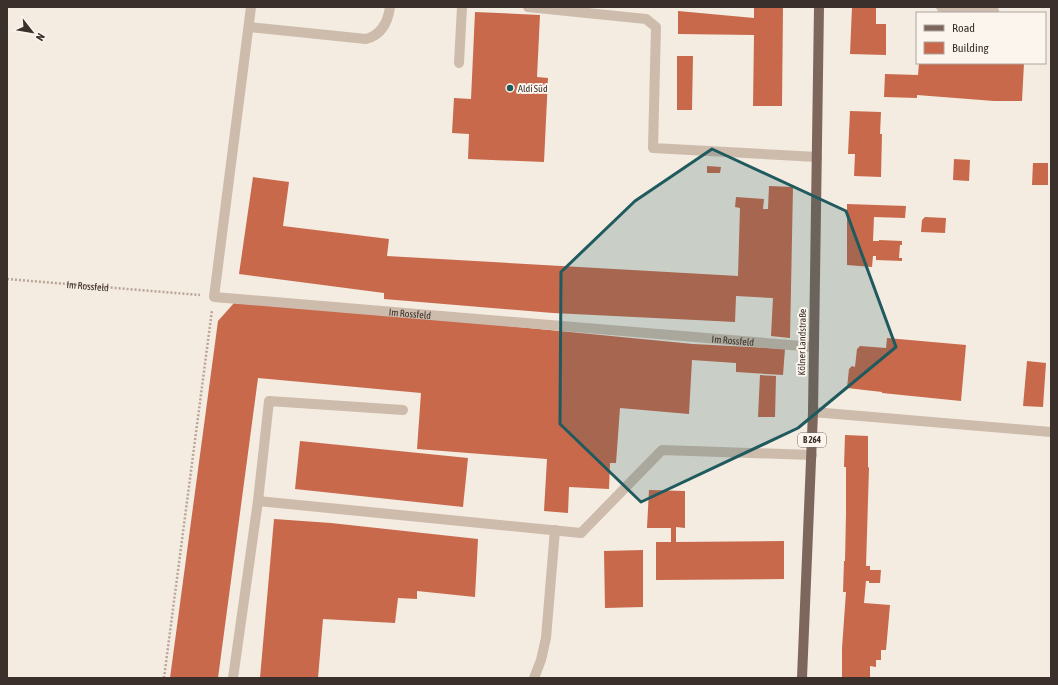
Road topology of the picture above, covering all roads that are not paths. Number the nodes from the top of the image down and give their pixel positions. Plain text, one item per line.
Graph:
1 (251, 7) edge
2 (390, 7) edge
3 (462, 7) edge
4 (528, 7) edge
5 (819, 7) edge
6 (941, 7) edge
7 (994, 11) dead end
8 (249, 27) junction
9 (459, 63) dead end
10 (816, 156) junction
11 (814, 347) junction
12 (403, 410) dead end
13 (813, 412) junction
14 (1051, 432) edge
15 (812, 455) junction
16 (258, 501) junction
17 (555, 530) junction
18 (233, 678) edge
19 (534, 678) edge
20 (802, 678) edge

1 - 8 street
2 - 8 street
3 - 9 street
4 - 10 street
5 - 10 main road, Kölner Landstraße / B 264
6 - 7 street
8 - 11 street, Im Rossfeld
10 - 11 main road, Kölner Landstraße / B 264
11 - 13 main road, Kölner Landstraße / B 264
12 - 16 street
13 - 14 street
13 - 15 main road, Kölner Landstraße / B 264
15 - 17 street
15 - 20 main road, Kölner Landstraße / B 264
16 - 17 street
16 - 18 street
17 - 19 street

